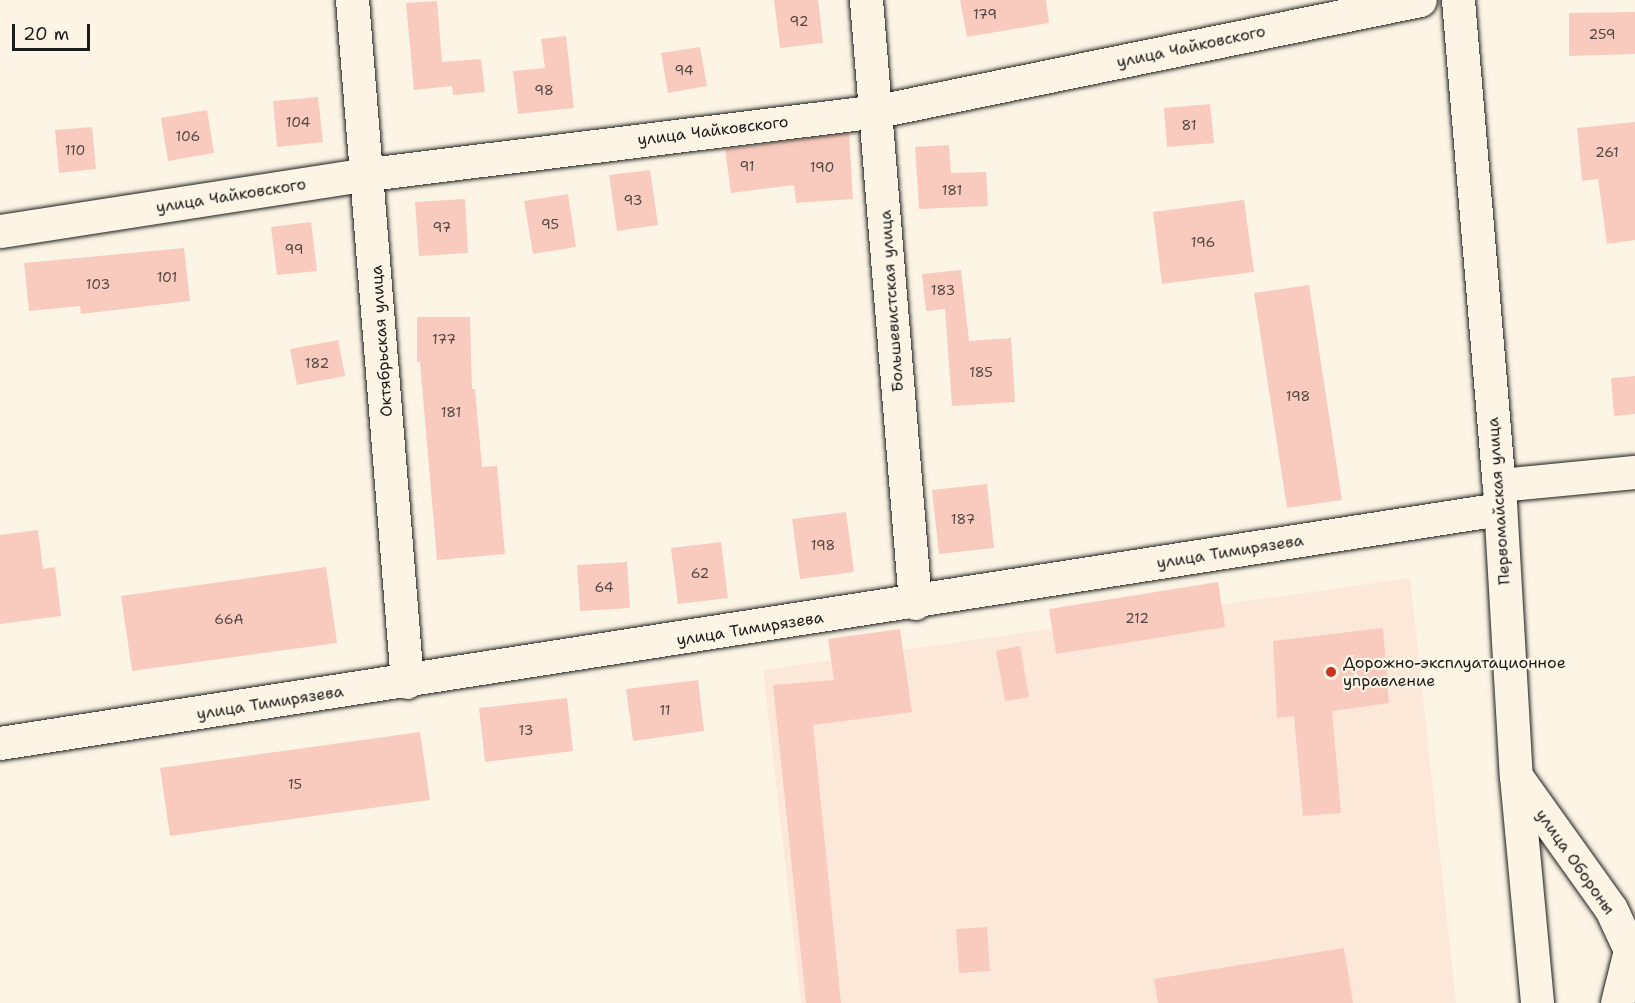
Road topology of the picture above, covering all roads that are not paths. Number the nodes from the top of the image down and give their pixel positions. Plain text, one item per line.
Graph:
1 (352, 0) edge
2 (866, 0) edge
3 (1420, 0) edge
4 (1458, 0) edge
5 (878, 111) junction
6 (369, 174) junction
7 (0, 231) edge
8 (1635, 472) edge
9 (1500, 497) junction
10 (915, 603) junction
11 (407, 682) junction
12 (0, 743) edge
13 (1516, 777) junction
14 (1632, 950) edge
15 (1537, 1003) edge
16 (1617, 1003) edge

1 - 6 street, Октябрьская улица
2 - 5 street, Большевистская улица
3 - 5 street, улица Чайковского
4 - 9 street, Первомайская улица
5 - 6 street, улица Чайковского
5 - 10 street, Большевистская улица
6 - 7 street, улица Чайковского
6 - 11 street, Октябрьская улица
8 - 9 street, улица Тимирязева
9 - 10 street, улица Тимирязева
9 - 13 street, Первомайская улица
10 - 11 street, улица Тимирязева
11 - 12 street, улица Тимирязева
13 - 14 street, улица Обороны
13 - 15 street, Первомайская улица
14 - 16 street, улица Обороны

